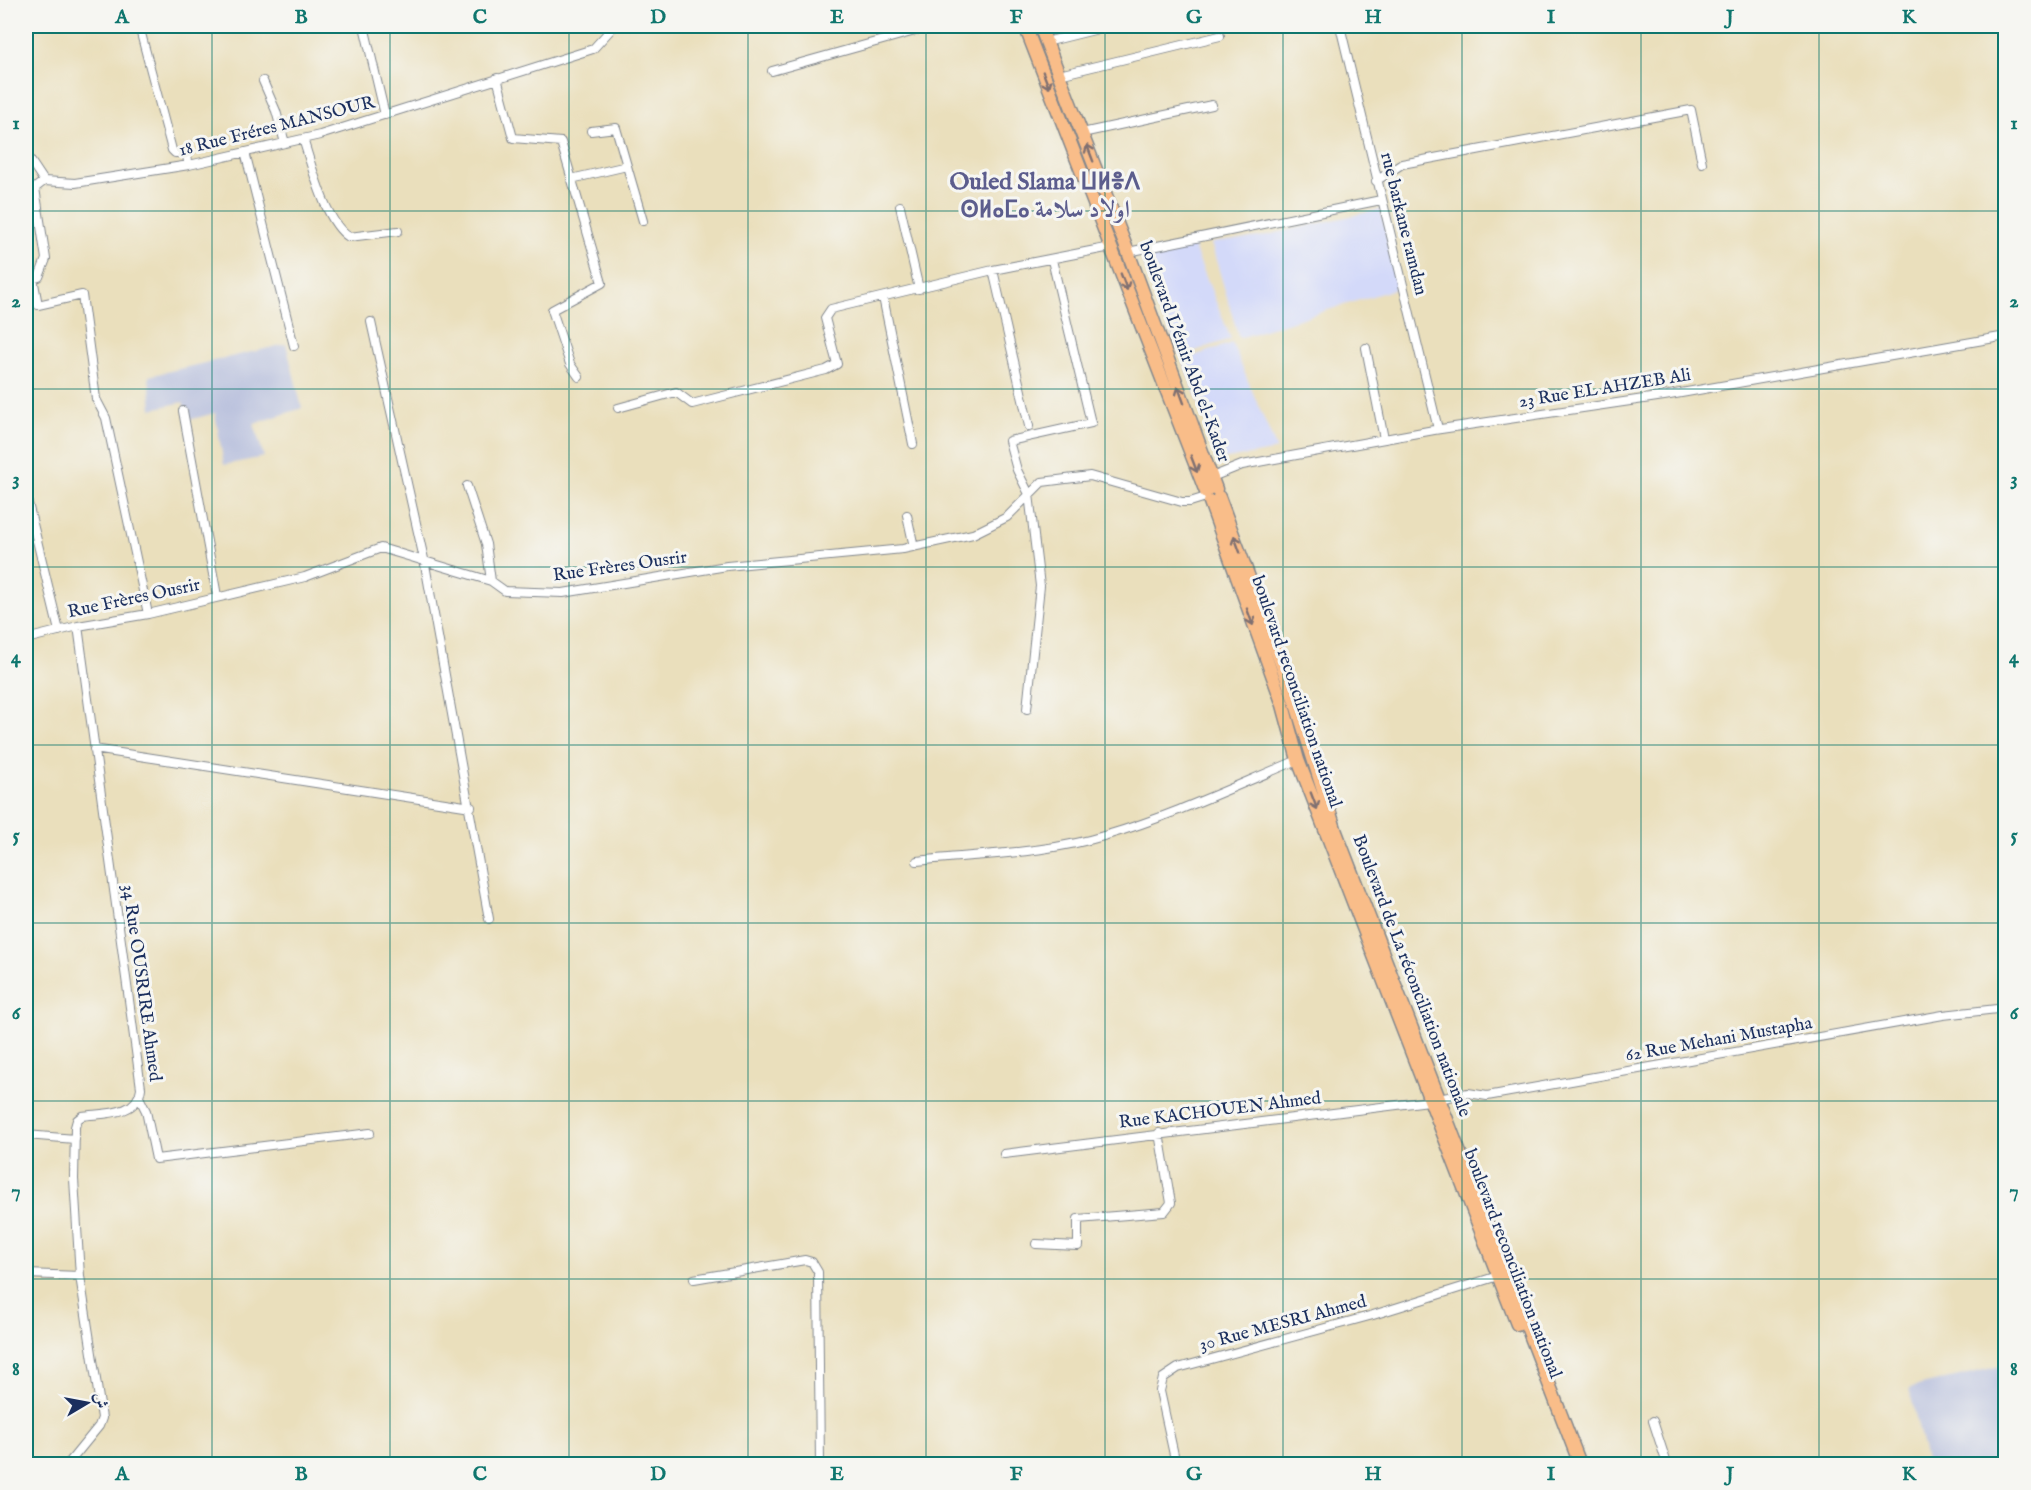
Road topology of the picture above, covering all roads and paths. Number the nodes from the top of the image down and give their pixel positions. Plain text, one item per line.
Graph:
1 (139, 26) edge
2 (364, 26) edge
3 (614, 26) edge
4 (933, 26) edge
5 (1025, 26) edge
6 (1040, 26) edge
7 (1110, 26) edge
8 (1340, 26) edge
9 (1220, 36) dead end
10 (1047, 42) junction
11 (772, 71) dead end
12 (1059, 75) junction
13 (496, 78) junction
14 (263, 81) dead end
15 (1212, 105) dead end
16 (386, 115) junction
17 (591, 131) dead end
18 (1082, 133) junction
19 (303, 139) junction
20 (285, 143) junction
21 (245, 152) junction
22 (26, 154) edge
23 (1702, 164) dead end
24 (189, 165) junction
25 (627, 166) junction
26 (571, 179) junction
27 (1376, 181) junction
28 (44, 182) junction
29 (1381, 200) junction
30 (900, 206) dead end
31 (643, 221) dead end
32 (398, 231) dead end
33 (1111, 247) junction
34 (1128, 252) junction
35 (1052, 260) junction
36 (993, 270) junction
37 (29, 279) edge
38 (919, 289) junction
39 (883, 297) junction
40 (371, 322) dead end
41 (2006, 336) edge
42 (294, 346) dead end
43 (1366, 348) dead end
44 (579, 377) dead end
45 (618, 408) dead end
46 (183, 411) dead end
47 (1029, 426) dead end
48 (1438, 429) junction
49 (1384, 439) junction
50 (913, 444) dead end
51 (466, 486) dead end
52 (1211, 492) junction
53 (1029, 494) junction
54 (26, 495) edge
55 (907, 515) dead end
56 (914, 547) junction
57 (424, 560) junction
58 (491, 581) junction
59 (217, 596) junction
60 (148, 614) junction
61 (78, 626) junction
62 (59, 630) junction
63 (26, 639) edge
64 (1028, 709) dead end
65 (94, 749) junction
66 (1298, 760) junction
67 (471, 807) junction
68 (916, 861) dead end
69 (489, 919) dead end
70 (2006, 1008) edge
71 (140, 1099) junction
72 (1434, 1099) junction
73 (370, 1133) dead end
74 (1159, 1134) junction
75 (26, 1135) edge
76 (75, 1139) junction
77 (1004, 1155) dead end
78 (1036, 1244) dead end
79 (26, 1274) edge
80 (80, 1276) junction
81 (1498, 1276) junction
82 (694, 1279) dead end
83 (1653, 1421) dead end
84 (68, 1464) edge
85 (820, 1464) edge
86 (1176, 1464) edge
87 (1571, 1464) edge
88 (1580, 1464) edge
89 (1667, 1464) edge

1 - 24 street
2 - 16 street
3 - 13 street, 18 Rue Fréres MANSOUR
4 - 11 street
5 -> 33 highway
6 - 10 highway, boulevard L'émir Abd el-Kader
7 - 10 street
8 - 27 street, rue barkane ramdan
9 - 12 street
10 - 12 highway, boulevard L'émir Abd el-Kader
12 - 18 highway, boulevard L'émir Abd el-Kader
13 - 16 street, 18 Rue Fréres MANSOUR
13 - 26 street
14 - 20 street
15 - 18 street
16 - 19 street, 18 Rue Fréres MANSOUR
17 - 25 street
34 -> 18 highway, boulevard L'émir Abd el-Kader
19 - 20 street, 18 Rue Fréres MANSOUR
19 - 32 street
20 - 21 street, 18 Rue Fréres MANSOUR
21 - 24 street, 18 Rue Fréres MANSOUR
21 - 42 street
22 - 28 street
23 - 27 street
24 - 28 street, 18 Rue Fréres MANSOUR
25 - 26 street
25 - 31 street
26 - 44 street
27 - 29 street, rue barkane ramdan
28 - 37 street
29 - 34 street
29 - 48 street, rue barkane ramdan
30 - 38 street
33 - 35 street
33 -> 52 highway
52 -> 34 highway, boulevard L'émir Abd el-Kader
35 - 36 street
35 - 53 street
36 - 38 street
36 - 47 street
37 - 60 street
38 - 39 street
39 - 45 street
39 - 50 street
40 - 57 street
41 - 48 street, 23 Rue EL AHZEB Ali
43 - 49 street
46 - 59 street
48 - 49 street, 23 Rue EL AHZEB Ali
49 - 52 street, 23 Rue EL AHZEB Ali
51 - 58 street
52 - 53 street, Rue Frères Ousrir
52 -> 66 highway, boulevard reconciliation national
72 -> 52 highway, Boulevard de La réconciliation nationale
53 - 56 street, Rue Frères Ousrir
53 - 64 street
54 - 62 street
55 - 56 street
56 - 58 street, Rue Frères Ousrir
57 - 58 street, Rue Frères Ousrir
57 - 59 street, Rue Frères Ousrir
57 - 67 street
59 - 60 street, Rue Frères Ousrir
60 - 61 street, Rue Frères Ousrir
61 - 62 street, Rue Frères Ousrir
61 - 65 street, 34 Rue OUSRIRE Ahmed
62 - 63 street, Rue Frères Ousrir
65 - 67 street
65 - 71 street, 34 Rue OUSRIRE Ahmed
66 - 68 street
66 -> 72 highway, boulevard reconciliation national
67 - 69 street
70 - 72 street, 62 Rue Mehani Mustapha
71 - 73 street
71 - 76 street, 34 Rue OUSRIRE Ahmed
72 - 74 street, Rue KACHOUEN Ahmed
72 - 81 highway, boulevard reconciliation national
72 - 88 highway, Boulevard de La réconciliation nationale
74 - 77 street, Rue KACHOUEN Ahmed
74 - 78 street
75 - 76 street
76 - 80 street, 34 Rue OUSRIRE Ahmed
79 - 80 street
80 - 84 street, 34 Rue OUSRIRE Ahmed
81 - 86 street, 30 Rue MESRI Ahmed
81 - 87 highway, boulevard reconciliation national
82 - 85 street
83 - 89 street

